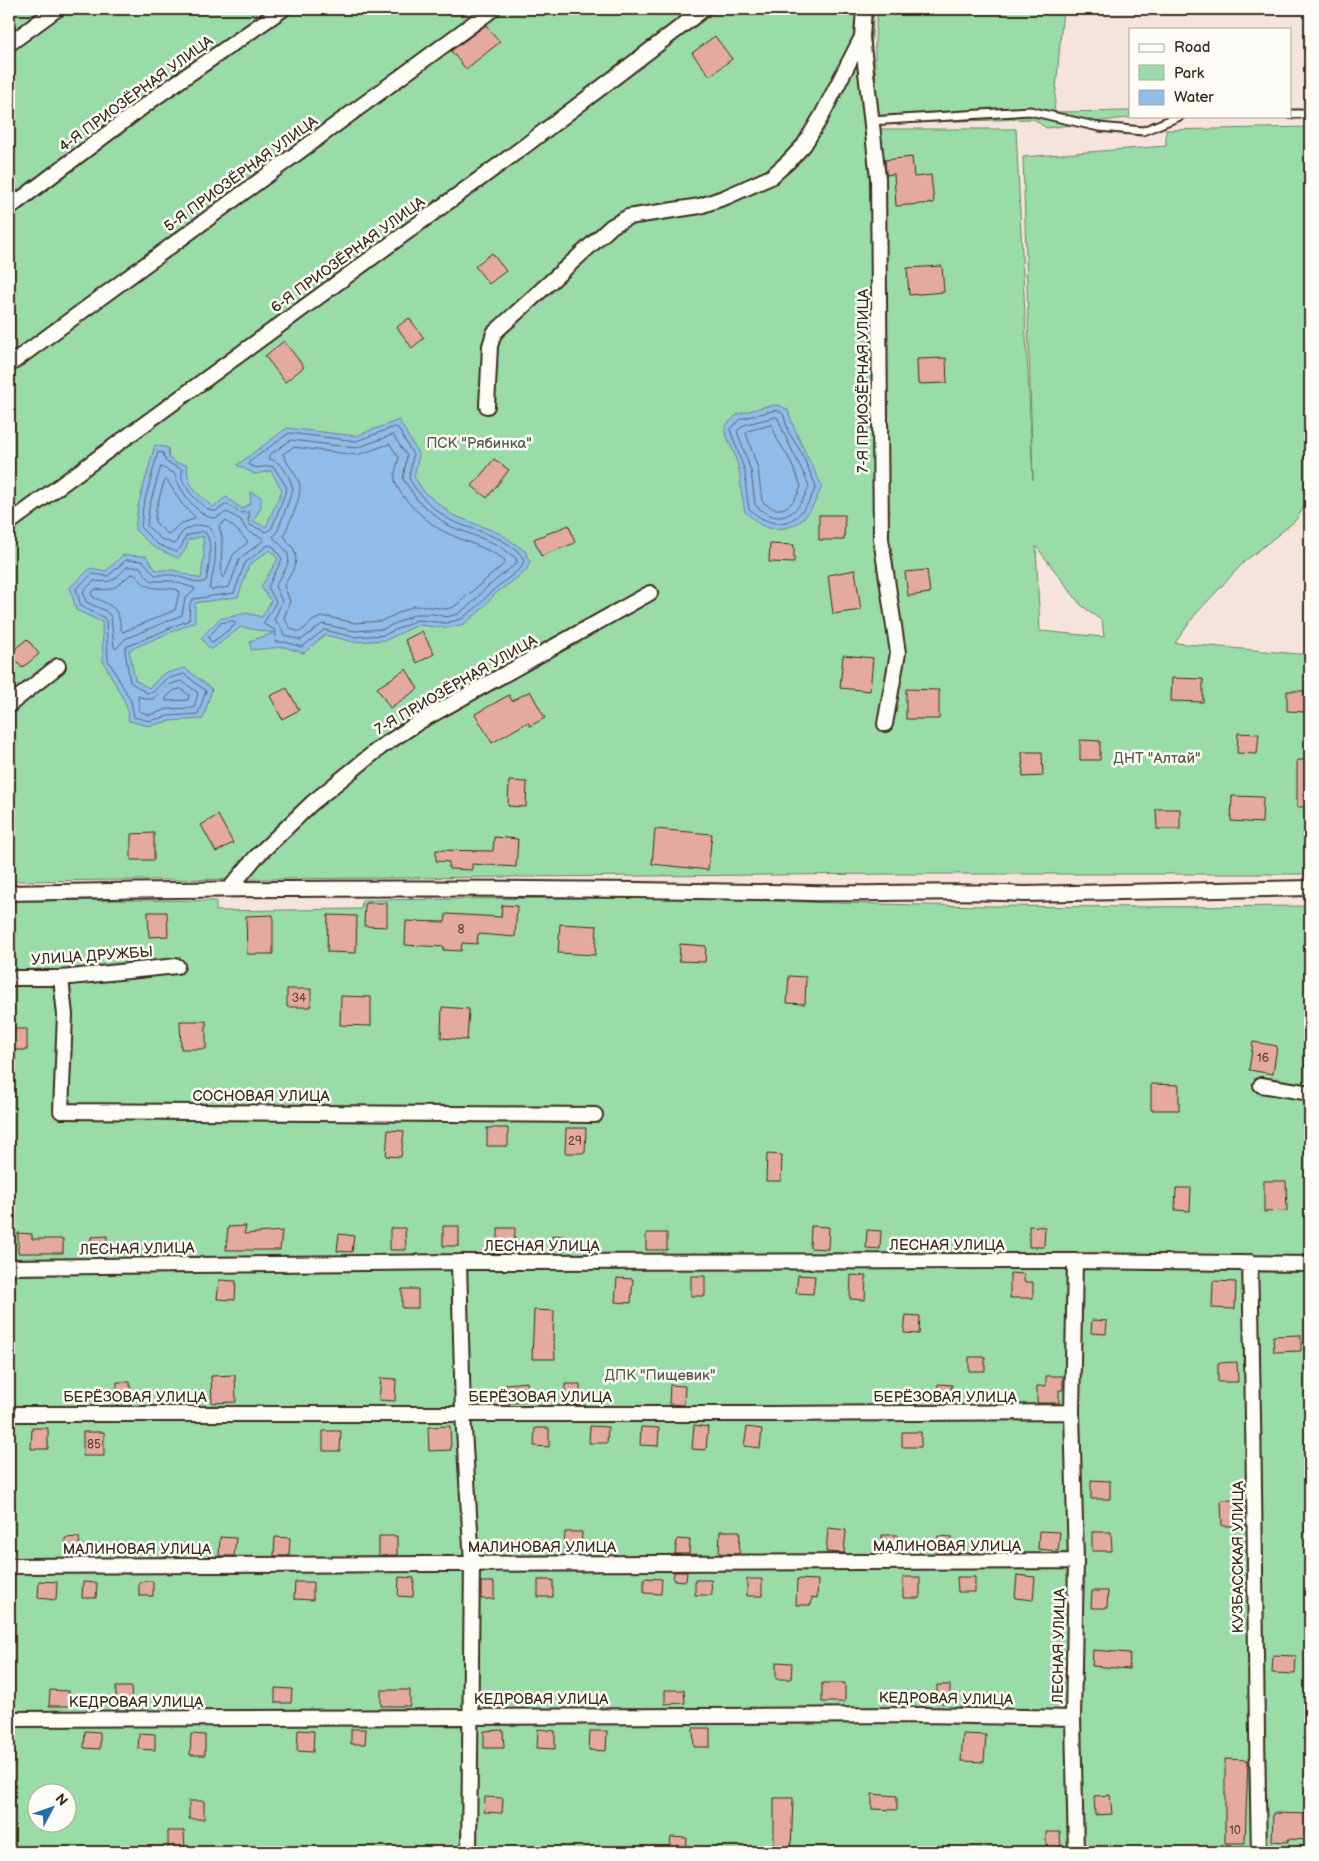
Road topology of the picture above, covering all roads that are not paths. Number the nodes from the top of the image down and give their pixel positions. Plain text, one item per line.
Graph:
1 (57, 9) edge
2 (283, 9) edge
3 (493, 9) edge
4 (704, 9) edge
5 (864, 9) edge
6 (862, 37) junction
7 (9, 44) edge
8 (1292, 114) edge
9 (1310, 114) edge
10 (1175, 118) edge
11 (870, 121) junction
12 (9, 208) edge
13 (9, 365) edge
14 (487, 406) dead end
15 (9, 523) edge
16 (650, 593) dead end
17 (58, 666) dead end
18 (9, 704) edge
19 (885, 724) dead end
20 (230, 888) junction
21 (1310, 888) edge
22 (9, 893) edge
23 (177, 966) dead end
24 (9, 978) edge
25 (61, 978) junction
26 (1261, 1085) dead end
27 (1310, 1092) edge
28 (595, 1115) dead end
29 (1075, 1261) junction
30 (459, 1262) junction
31 (1250, 1262) junction
32 (1310, 1264) edge
33 (9, 1267) edge
34 (1072, 1412) junction
35 (463, 1413) junction
36 (9, 1414) edge
37 (1076, 1561) junction
38 (472, 1563) junction
39 (9, 1566) edge
40 (469, 1716) junction
41 (1074, 1718) junction
42 (9, 1719) edge
43 (469, 1852) edge
44 (1076, 1852) edge
45 (1259, 1852) edge

1 - 7 street
2 - 12 street, 4-Я ПРИОЗЁРНАЯ УЛИЦА
3 - 13 street, 5-Я ПРИОЗЁРНАЯ УЛИЦА
4 - 15 street, 6-Я ПРИОЗЁРНАЯ УЛИЦА
5 - 6 street, 7-Я ПРИОЗЁРНАЯ УЛИЦА
6 - 11 street, 7-Я ПРИОЗЁРНАЯ УЛИЦА
6 - 14 street, 7-Я ПРИОЗЁРНАЯ УЛИЦА
8 - 9 lane
10 - 11 lane
11 - 19 street, 7-Я ПРИОЗЁРНАЯ УЛИЦА
16 - 20 street, 7-Я ПРИОЗЁРНАЯ УЛИЦА
17 - 18 street
20 - 21 street
20 - 22 street
23 - 25 street, УЛИЦА ДРУЖБЫ
24 - 25 street, УЛИЦА ДРУЖБЫ
25 - 28 street, СОСНОВАЯ УЛИЦА
26 - 27 street
29 - 30 street, ЛЕСНАЯ УЛИЦА
29 - 31 street, ЛЕСНАЯ УЛИЦА
29 - 34 street, ЛЕСНАЯ УЛИЦА
30 - 33 street, ЛЕСНАЯ УЛИЦА
30 - 35 street
31 - 32 street, ЛЕСНАЯ УЛИЦА
31 - 45 street, КУЗБАССКАЯ УЛИЦА
34 - 35 street, БЕРЁЗОВАЯ УЛИЦА
34 - 37 street, ЛЕСНАЯ УЛИЦА
35 - 36 street, БЕРЁЗОВАЯ УЛИЦА
35 - 38 street
37 - 38 street, МАЛИНОВАЯ УЛИЦА
37 - 41 street, ЛЕСНАЯ УЛИЦА
38 - 39 street, МАЛИНОВАЯ УЛИЦА
38 - 40 street
40 - 41 street, КЕДРОВАЯ УЛИЦА
40 - 42 street, КЕДРОВАЯ УЛИЦА
40 - 43 street
41 - 44 street, ЛЕСНАЯ УЛИЦА

